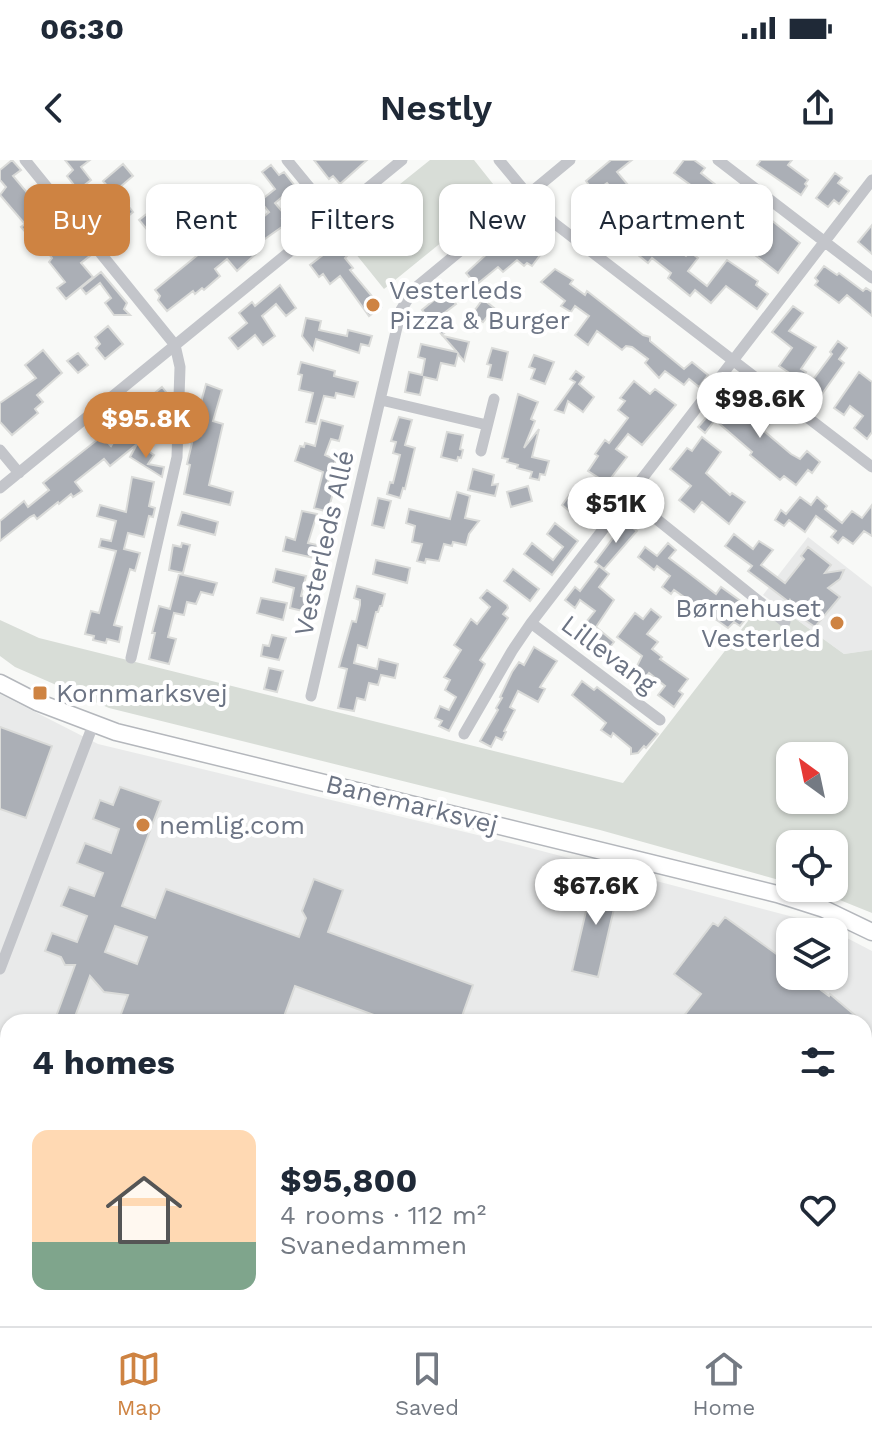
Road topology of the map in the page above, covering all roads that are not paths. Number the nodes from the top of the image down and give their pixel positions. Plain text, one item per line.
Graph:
1 (25, 160) edge
2 (287, 160) edge
3 (402, 160) edge
4 (499, 160) edge
5 (570, 160) edge
6 (718, 160) edge
7 (872, 180) edge
8 (307, 184) edge
9 (372, 184) edge
10 (518, 184) edge
11 (541, 184) edge
12 (555, 224) edge
13 (824, 241) junction
14 (284, 256) edge
15 (454, 256) edge
16 (872, 278) edge
17 (175, 345) junction
18 (732, 361) junction
19 (494, 399) dead end
20 (381, 400) junction
21 (487, 425) junction
22 (0, 450) edge
23 (481, 451) dead end
24 (872, 467) edge
25 (19, 473) junction
26 (0, 488) edge
27 (629, 497) junction
28 (785, 622) dead end
29 (531, 623) junction
30 (131, 658) dead end
31 (0, 683) edge
32 (311, 696) dead end
33 (660, 720) dead end
34 (93, 725) junction
35 (464, 734) dead end
36 (872, 932) edge
37 (0, 969) edge

1 - 17 street
2 - 8 street
3 - 9 street
4 - 10 street
5 - 11 street, Vesterleds Allé
6 - 13 street
7 - 13 street
12 - 18 street
13 - 16 street
13 - 18 street
14 - 17 street
15 - 20 street, Vesterleds Allé
17 - 25 street
17 - 30 street
18 - 24 street
18 - 27 street
19 - 21 street
20 - 21 street
20 - 32 street, Vesterleds Allé
21 - 23 street
22 - 25 street
25 - 26 street
27 - 28 street
27 - 29 street
29 - 33 street, Lillevang
29 - 35 street
31 - 34 street, Banemarksvej
34 - 36 street, Banemarksvej
34 - 37 street

